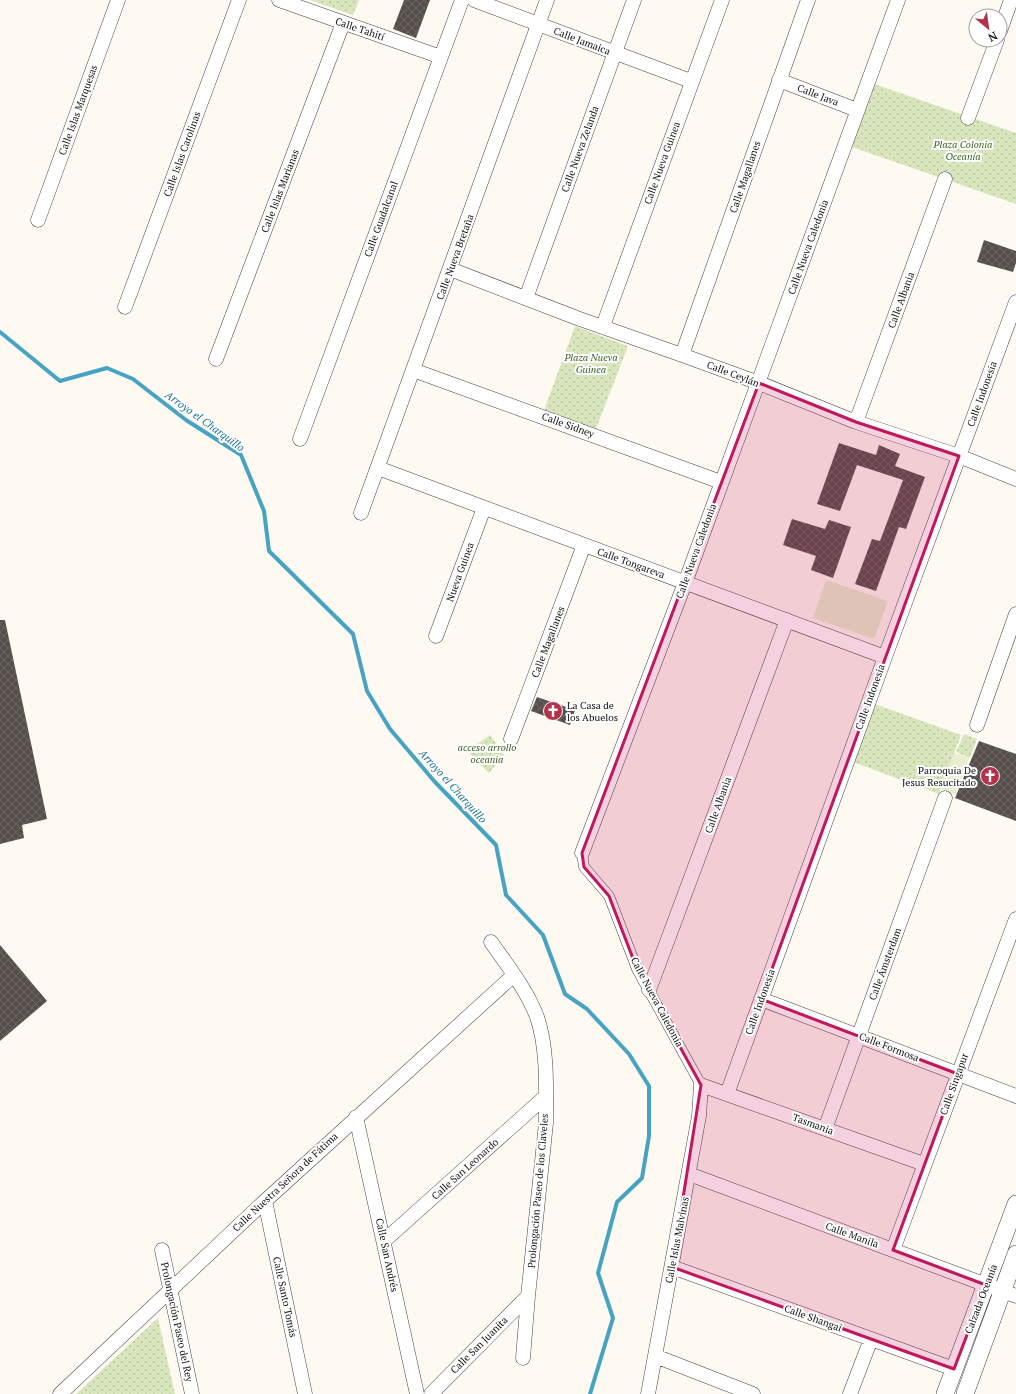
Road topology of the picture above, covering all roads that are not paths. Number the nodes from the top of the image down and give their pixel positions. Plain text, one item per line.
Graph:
1 (118, 0) edge
2 (239, 0) edge
3 (279, 0) edge
4 (462, 0) edge
5 (474, 0) edge
6 (547, 0) edge
7 (634, 0) edge
8 (722, 0) edge
9 (808, 0) edge
10 (898, 0) edge
11 (343, 23) junction
12 (538, 25) junction
13 (994, 48) edge
14 (615, 53) junction
15 (441, 57) junction
16 (779, 80) junction
17 (691, 81) junction
18 (857, 110) junction
19 (968, 118) dead end
20 (945, 179) dead end
21 (38, 220) dead end
22 (450, 269) junction
23 (526, 298) junction
24 (1016, 302) edge
25 (125, 307) dead end
26 (603, 326) junction
27 (682, 355) junction
28 (216, 359) dead end
29 (413, 370) junction
30 (759, 383) junction
31 (856, 422) junction
32 (300, 439) dead end
33 (959, 456) junction
34 (378, 468) junction
35 (1016, 479) edge
36 (721, 482) junction
37 (484, 508) junction
38 (361, 513) dead end
39 (584, 545) junction
40 (685, 583) junction
41 (1016, 614) edge
42 (787, 620) junction
43 (436, 636) dead end
44 (884, 657) junction
45 (977, 725) dead end
46 (511, 739) dead end
47 (945, 798) dead end
48 (582, 853) joint
49 (1016, 919) edge
50 (491, 942) dead end
51 (514, 975) junction
52 (650, 990) junction
53 (761, 999) junction
54 (859, 1036) junction
55 (958, 1074) junction
56 (702, 1085) junction
57 (727, 1094) junction
58 (546, 1096) junction
59 (1016, 1096) edge
60 (356, 1117) junction
61 (825, 1129) junction
62 (924, 1164) junction
63 (689, 1174) junction
64 (265, 1201) junction
65 (1016, 1204) edge
66 (384, 1241) junction
67 (162, 1250) dead end
68 (893, 1250) junction
69 (1016, 1254) edge
70 (672, 1267) junction
71 (986, 1285) junction
72 (170, 1290) junction
73 (1010, 1293) edge
74 (528, 1296) junction
75 (871, 1339) junction
76 (655, 1356) junction
77 (523, 1358) dead end
78 (954, 1369) junction
79 (60, 1394) edge
80 (192, 1394) edge
81 (305, 1394) edge
82 (417, 1394) edge
83 (431, 1394) edge
84 (648, 1394) edge
85 (753, 1394) edge
86 (850, 1394) edge
87 (945, 1394) edge
88 (965, 1394) edge

1 - 21 street, Calle Islas Marquesas
2 - 25 street, Calle Islas Carolinas
3 - 11 street, Calle Tahití
4 - 15 street, Calle Guadalcanal
5 - 12 street, Calle Jamaica
6 - 12 street, Calle Nueva Bretaña
7 - 14 street, Calle Nueva Zelanda
8 - 17 street, Calle Nueva Guinea
9 - 16 street, Calle Magallanes
10 - 18 street, Calle Nueva Caledonia
11 - 15 street, Calle Tahití
11 - 28 street, Calle Islas Marianas
12 - 14 street, Calle Jamaica
12 - 22 street, Calle Nueva Bretaña
13 - 19 street
14 - 17 street, Calle Jamaica
14 - 23 street, Calle Nueva Zelanda
15 - 32 street, Calle Guadalcanal
16 - 18 street, Calle Java
16 - 27 street, Calle Magallanes
17 - 26 street, Calle Nueva Guinea
18 - 30 street, Calle Nueva Caledonia
20 - 31 street, Calle Albania
22 - 23 street, Calle Ceylán
22 - 29 street, Calle Nueva Bretaña
23 - 26 street, Calle Ceylán
24 - 33 street, Calle Indonesia
26 - 27 street, Calle Ceylán
27 - 30 street, Calle Ceylán
29 - 34 street, Calle Nueva Bretaña
29 - 36 street, Calle Sidney
30 - 31 street, Calle Ceylán
30 - 36 street, Calle Nueva Caledonia
31 - 33 street, Calle Ceylán
33 - 35 street, Calle Ceylán
33 - 44 street, Calle Indonesia
34 - 37 street, Calle Tongareva
34 - 38 street, Calle Nueva Bretaña
36 - 40 street, Calle Nueva Caledonia
37 - 39 street, Calle Tongareva
37 - 43 street, Nueva Guinea
39 - 40 street, Calle Tongareva
39 - 46 street, Calle Magallanes
40 - 42 street, Calle Tongareva
40 - 48 street, Calle Nueva Caledonia
41 - 45 street
42 - 44 street, Calle Tongareva
42 - 52 street, Calle Albania
44 - 53 street, Calle Indonesia
47 - 54 street, Calle Ámsterdam
48 - 52 street, Calle Nueva Caledonia
49 - 55 street, Calle Singapur
50 - 51 street, Prolongación Paseo de los Claveles
51 - 58 street, Prolongación Paseo de los Claveles
51 - 60 street, Calle Nuestra Señora de Fátima
52 - 56 street, Calle Nueva Caledonia
53 - 54 street, Calle Formosa
53 - 57 street, Calle Indonesia
54 - 55 street, Calle Formosa
54 - 61 street, Calle Ámsterdam
55 - 59 street, Calle Formosa
55 - 62 street, Calle Singapur
56 - 57 street, Tasmania
56 - 63 street, Calle Islas Malvinas
57 - 61 street, Tasmania
58 - 66 street, Calle San Leonardo
58 - 74 street, Prolongación Paseo de los Claveles
60 - 64 street, Calle Nuestra Señora de Fátima
60 - 66 street, Calle San Andrés
61 - 62 street, Tasmania
62 - 68 street, Calle Singapur
63 - 68 street, Calle Manila
63 - 70 street, Calle Islas Malvinas
64 - 72 street, Calle Nuestra Señora de Fátima
64 - 81 street, Calle Santo Tomás
65 - 71 street, Calzada Oceanía
66 - 82 street, Calle San Andrés
67 - 72 street, Prolongación Paseo del Rey
68 - 71 street, Calle Manila
69 - 73 street, Calzada Oceanía
70 - 75 street, Calle Shangai
70 - 76 street, Calle Islas Malvinas
71 - 73 street, Calle Manila
71 - 78 street, Calzada Oceanía
72 - 79 street, Calle Nuestra Señora de Fátima
72 - 80 street, Prolongación Paseo del Rey
73 - 88 street, Calzada Oceanía
74 - 77 street, Prolongación Paseo de los Claveles
74 - 83 street, Calle San Juanita
75 - 78 street, Calle Shangai
75 - 86 street
76 - 84 street, Calle Islas Malvinas
76 - 85 street
78 - 87 street, Calzada Oceanía

